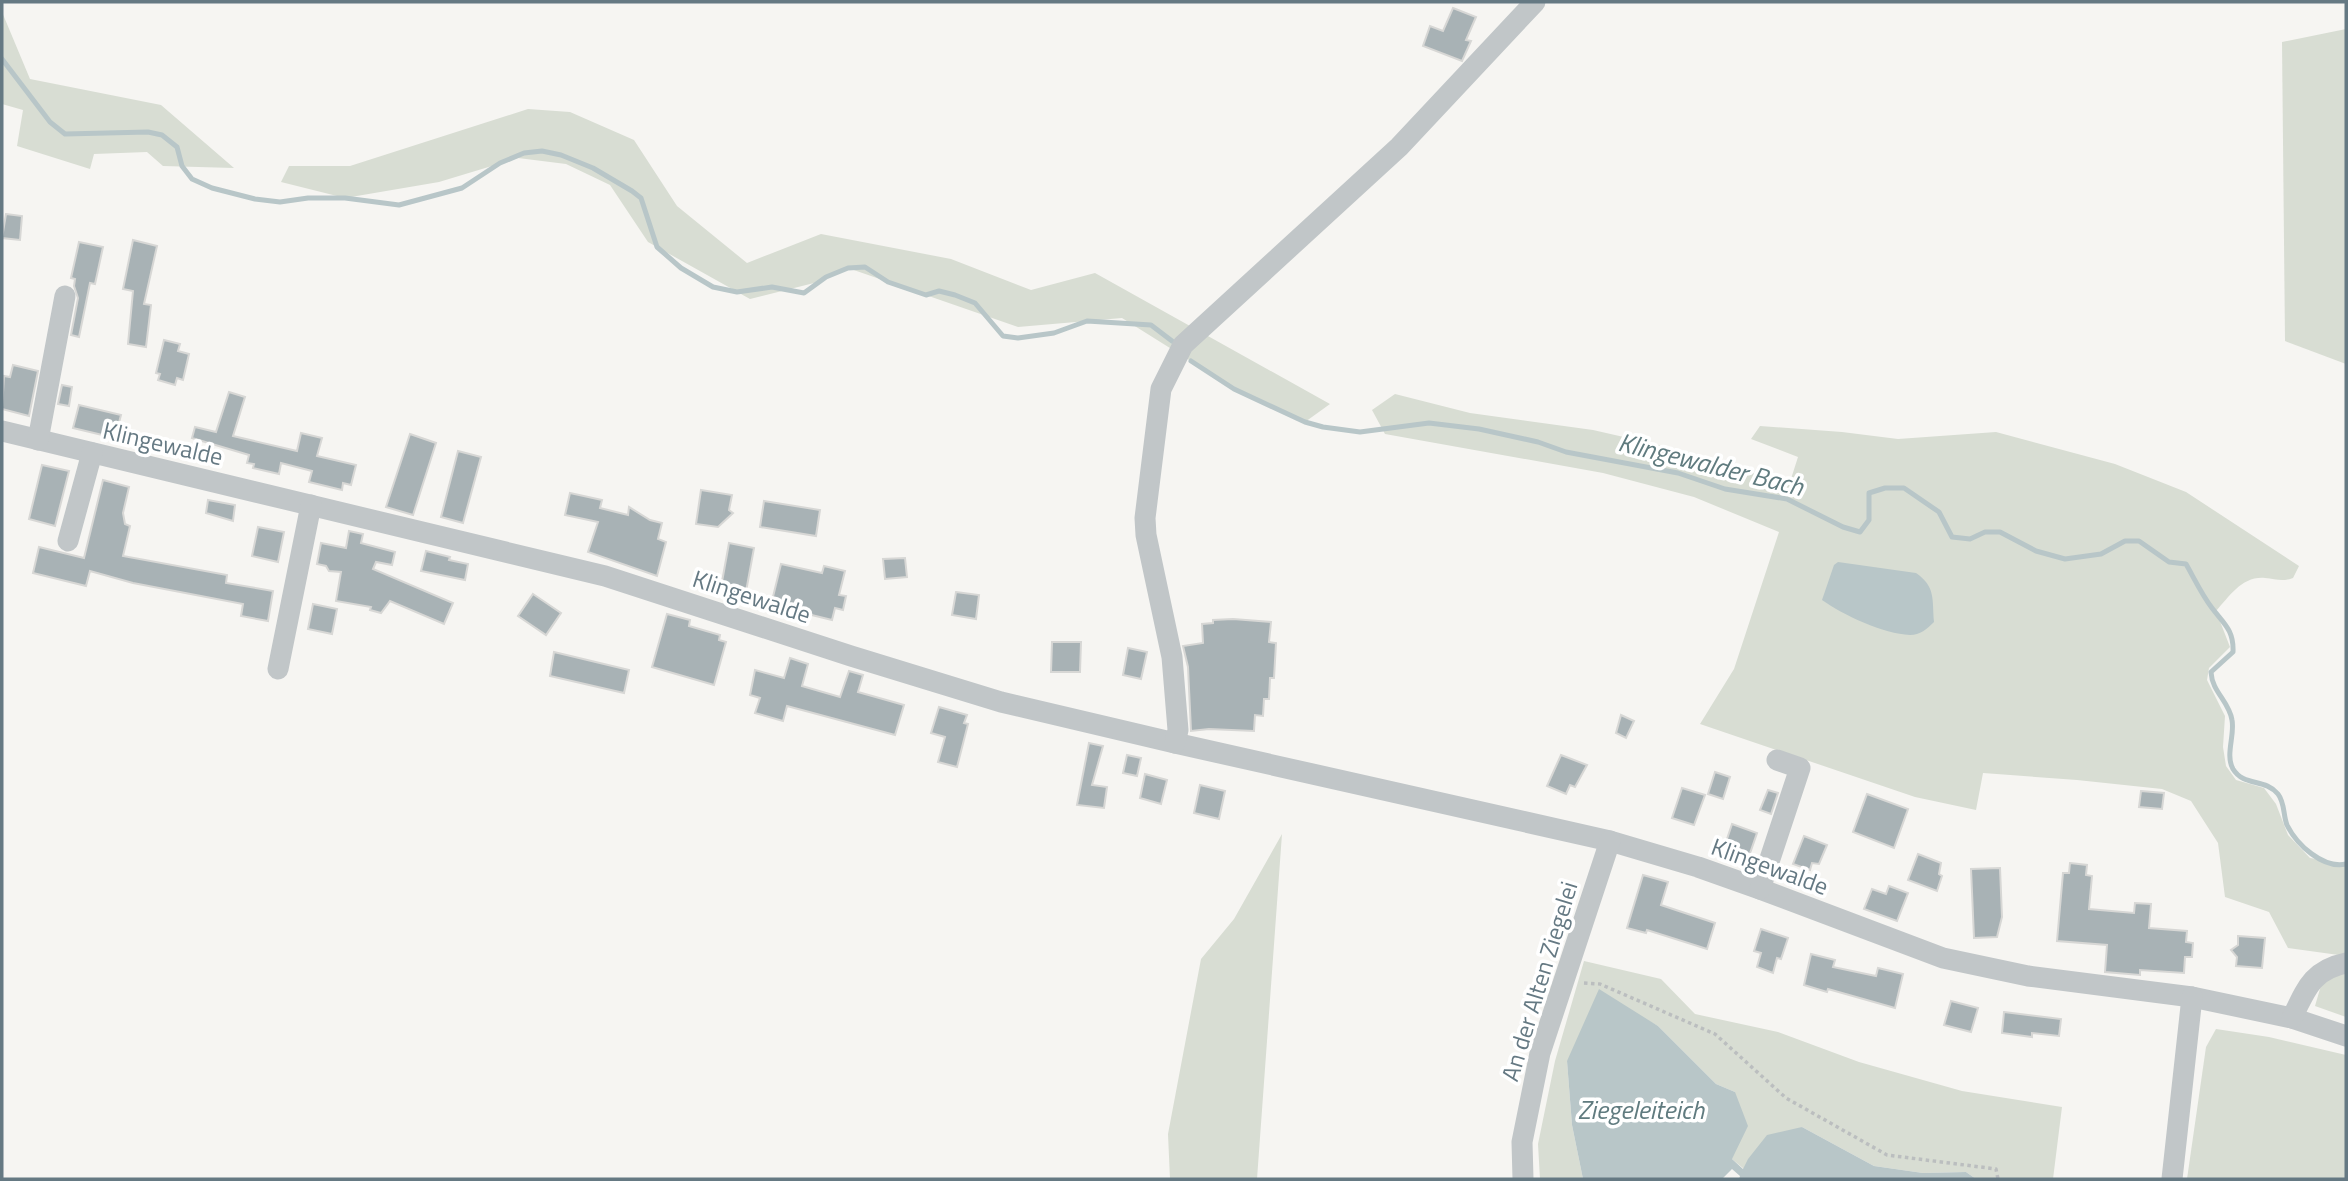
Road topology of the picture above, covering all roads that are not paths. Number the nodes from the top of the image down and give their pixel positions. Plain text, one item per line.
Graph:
1 (1535, 2) edge
2 (65, 296) dead end
3 (2, 431) edge
4 (38, 440) junction
5 (92, 453) junction
6 (311, 505) junction
7 (68, 541) dead end
8 (278, 669) dead end
9 (1175, 743) junction
10 (1777, 760) dead end
11 (1610, 841) junction
12 (1760, 889) junction
13 (2346, 963) edge
14 (2192, 997) junction
15 (2292, 1018) junction
16 (2346, 1037) edge
17 (1523, 1179) edge
18 (2172, 1179) edge

1 - 9 street
2 - 4 street
3 - 4 street, Klingewalde
4 - 5 street, Klingewalde
5 - 6 street, Klingewalde
5 - 7 street
6 - 8 street
6 - 9 street, Klingewalde
9 - 11 street, Klingewalde
10 - 12 street
11 - 12 street, Klingewalde
11 - 17 street, An der Alten Ziegelei
12 - 14 street, Klingewalde
13 - 15 street
14 - 15 street, Klingewalde
14 - 18 street
15 - 16 street, Klingewalde

